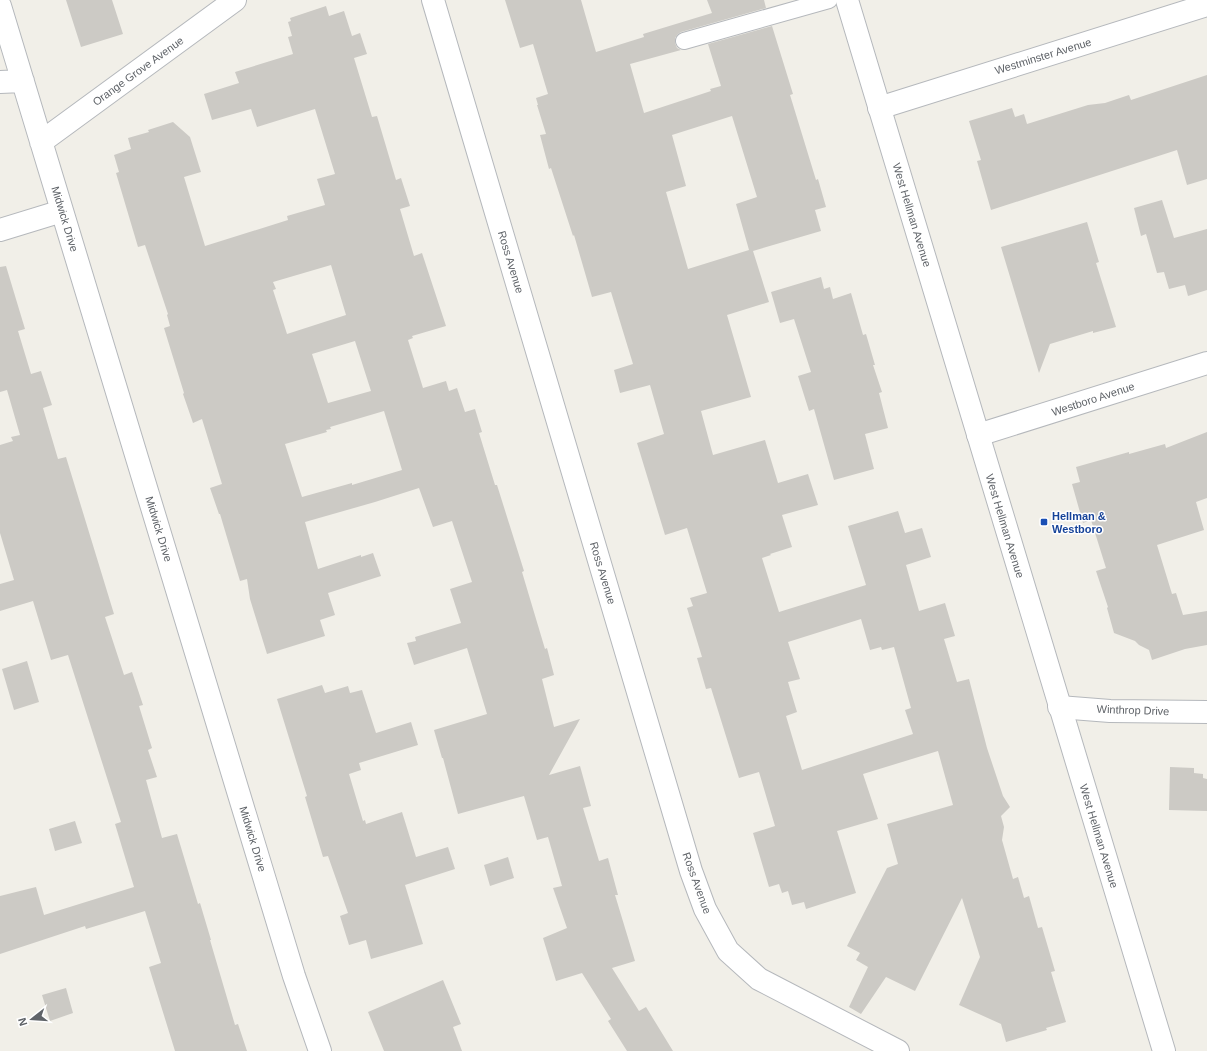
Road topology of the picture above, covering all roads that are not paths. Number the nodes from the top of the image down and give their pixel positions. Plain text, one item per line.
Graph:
1 (235, 0) edge
2 (433, 0) edge
3 (829, 0) edge
4 (847, 0) edge
5 (1207, 5) edge
6 (0, 6) edge
7 (684, 41) dead end
8 (23, 81) junction
9 (0, 82) edge
10 (879, 108) junction
11 (42, 142) junction
12 (62, 211) junction
13 (0, 230) edge
14 (1207, 363) edge
15 (978, 435) junction
16 (1059, 707) junction
17 (1207, 712) edge
18 (320, 1051) edge
19 (898, 1051) edge
20 (1164, 1051) edge

1 - 11 street, Orange Grove Avenue
2 - 19 street, Ross Avenue
3 - 7 lane
4 - 10 street, West Hellman Avenue
5 - 10 street, Westminster Avenue
6 - 8 street, Midwick Drive
8 - 9 street
8 - 11 street, Midwick Drive
10 - 15 street, West Hellman Avenue
11 - 12 street, Midwick Drive
12 - 13 street
12 - 18 street, Midwick Drive
14 - 15 street, Westboro Avenue
15 - 16 street, West Hellman Avenue
16 - 17 street, Winthrop Drive
16 - 20 street, West Hellman Avenue

